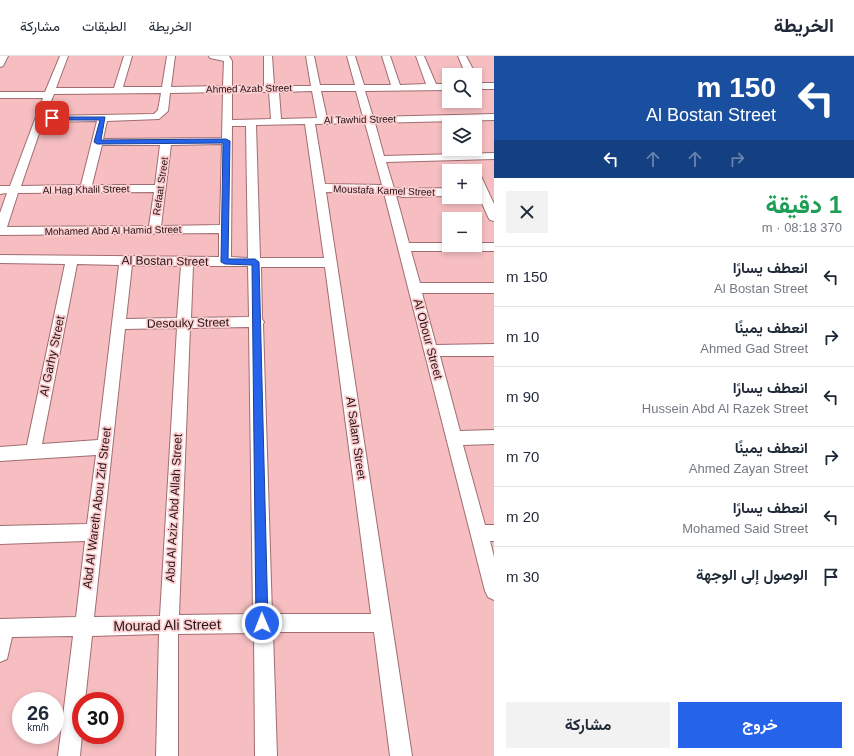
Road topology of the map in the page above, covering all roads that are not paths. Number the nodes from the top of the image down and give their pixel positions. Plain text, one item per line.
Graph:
1 (4, 56) edge
2 (64, 56) edge
3 (128, 56) edge
4 (171, 56) edge
5 (212, 56) edge
6 (268, 56) edge
7 (310, 56) edge
8 (351, 56) edge
9 (386, 56) edge
10 (420, 56) edge
11 (462, 56) edge
12 (0, 64) edge
13 (468, 68) edge
14 (482, 85) edge
15 (442, 86) edge
16 (494, 86) edge
17 (360, 87) junction
18 (396, 87) junction
19 (432, 87) junction
20 (271, 88) junction
21 (316, 88) junction
22 (227, 89) junction
23 (118, 90) junction
24 (166, 90) junction
25 (49, 93) junction
26 (0, 95) edge
27 (494, 116) edge
28 (482, 117) edge
29 (39, 118) junction
30 (103, 118) junction
31 (370, 119) junction
32 (316, 120) junction
33 (442, 120) edge
34 (251, 122) junction
35 (276, 122) junction
36 (227, 123) junction
37 (226, 141) junction
38 (97, 142) junction
39 (166, 142) junction
40 (442, 155) edge
41 (482, 155) edge
42 (494, 156) edge
43 (380, 159) junction
44 (159, 188) junction
45 (320, 188) junction
46 (86, 189) junction
47 (0, 190) edge
48 (13, 190) junction
49 (389, 191) junction
50 (482, 191) edge
51 (494, 191) edge
52 (442, 192) edge
53 (482, 196) edge
54 (494, 217) edge
55 (225, 229) junction
56 (0, 230) edge
57 (154, 230) junction
58 (404, 247) junction
59 (494, 247) edge
60 (0, 259) edge
61 (72, 260) junction
62 (126, 261) junction
63 (187, 261) junction
64 (225, 262) junction
65 (255, 262) junction
66 (330, 263) junction
67 (414, 288) junction
68 (494, 288) edge
69 (257, 322) junction
70 (183, 323) junction
71 (118, 324) junction
72 (494, 350) edge
73 (431, 351) junction
74 (494, 437) edge
75 (454, 438) junction
76 (104, 447) junction
77 (32, 452) junction
78 (0, 454) edge
79 (94, 532) junction
80 (486, 533) edge
81 (0, 535) edge
82 (494, 591) edge
83 (262, 623) junction
84 (382, 623) junction
85 (169, 625) junction
86 (84, 626) junction
87 (2, 628) edge
88 (0, 652) edge
89 (69, 756) edge
90 (167, 756) edge
91 (266, 756) edge
92 (401, 756) edge

1 - 12 street
2 - 25 street
3 - 23 street
4 - 24 street
5 - 22 street
6 - 20 street
7 - 21 street, Al Salam Street
8 - 17 street, Al Obour Street
9 - 18 street
10 - 19 street
11 - 13 street
14 - 16 street
15 - 19 street, Ahmed Azab Street
17 - 18 street, Ahmed Azab Street
17 - 21 street, Ahmed Azab Street
17 - 31 street, Al Obour Street
18 - 19 street, Ahmed Azab Street
20 - 21 street, Ahmed Azab Street
20 - 22 street, Ahmed Azab Street
20 - 35 street
21 - 32 street, Al Salam Street
22 - 24 street, Ahmed Azab Street
22 - 36 street
23 - 24 street, Ahmed Azab Street
23 - 25 street, Ahmed Azab Street
24 - 30 street
25 - 26 street, Ahmed Azab Street
25 - 29 street
27 - 28 street, Al Tawhid Street
29 - 30 street
29 - 48 street
30 - 38 street
31 - 32 street, Al Tawhid Street
31 - 33 street, Al Tawhid Street
31 - 43 street, Al Obour Street
32 - 35 street, Al Tawhid Street
32 - 45 street, Al Salam Street
34 - 35 street, Al Tawhid Street
34 - 36 street, Al Tawhid Street
34 - 65 street
36 - 37 street
37 - 39 street
37 - 55 street
38 - 39 street
38 - 46 street
39 - 44 street, Refaat Street
40 - 43 street
41 - 42 street
43 - 49 street, Al Obour Street
44 - 46 street, Al Hag Khalil Street
44 - 57 street, Refaat Street
45 - 49 street, Moustafa Kamel Street
45 - 66 street, Al Salam Street
46 - 48 street, Al Hag Khalil Street
47 - 48 street, Al Hag Khalil Street
48 - 56 street
49 - 52 street, Moustafa Kamel Street
49 - 58 street, Al Obour Street
50 - 51 street
53 - 54 street
55 - 57 street, Mohamed Abd Al Hamid Street
55 - 64 street
56 - 57 street, Mohamed Abd Al Hamid Street
58 - 59 street
58 - 67 street, Al Obour Street
60 - 61 street, Al Bostan Street
61 - 62 street, Al Bostan Street
61 - 77 street, Al Garhy Street
62 - 63 street, Al Bostan Street
62 - 71 street, Abd Al Wareth Abou Zid Street
63 - 64 street, Al Bostan Street
63 - 70 street, Abd Al Aziz Abd Allah Street
64 - 65 street, Al Bostan Street
65 - 66 street, Al Bostan Street
65 - 69 street
66 - 84 street, Al Salam Street
67 - 68 street
67 - 73 street, Al Obour Street
69 - 70 street, Desouky Street
69 - 83 street
70 - 71 street, Desouky Street
70 - 85 street, Abd Al Aziz Abd Allah Street
71 - 76 street, Abd Al Wareth Abou Zid Street
72 - 73 street
73 - 75 street, Al Obour Street
74 - 75 street
75 - 80 street, Al Obour Street
76 - 77 street
76 - 79 street, Abd Al Wareth Abou Zid Street
77 - 78 street
79 - 81 street
79 - 86 street, Abd Al Wareth Abou Zid Street
80 - 82 street, Al Obour Street
83 - 84 street, Mourad Ali Street
83 - 85 street, Mourad Ali Street
83 - 91 street
84 - 92 street, Al Salam Street
85 - 86 street, Mourad Ali Street
85 - 90 street, Abd Al Aziz Abd Allah Street
86 - 87 street, Mourad Ali Street
86 - 89 street, Abd Al Wareth Abou Zid Street
87 - 88 street

